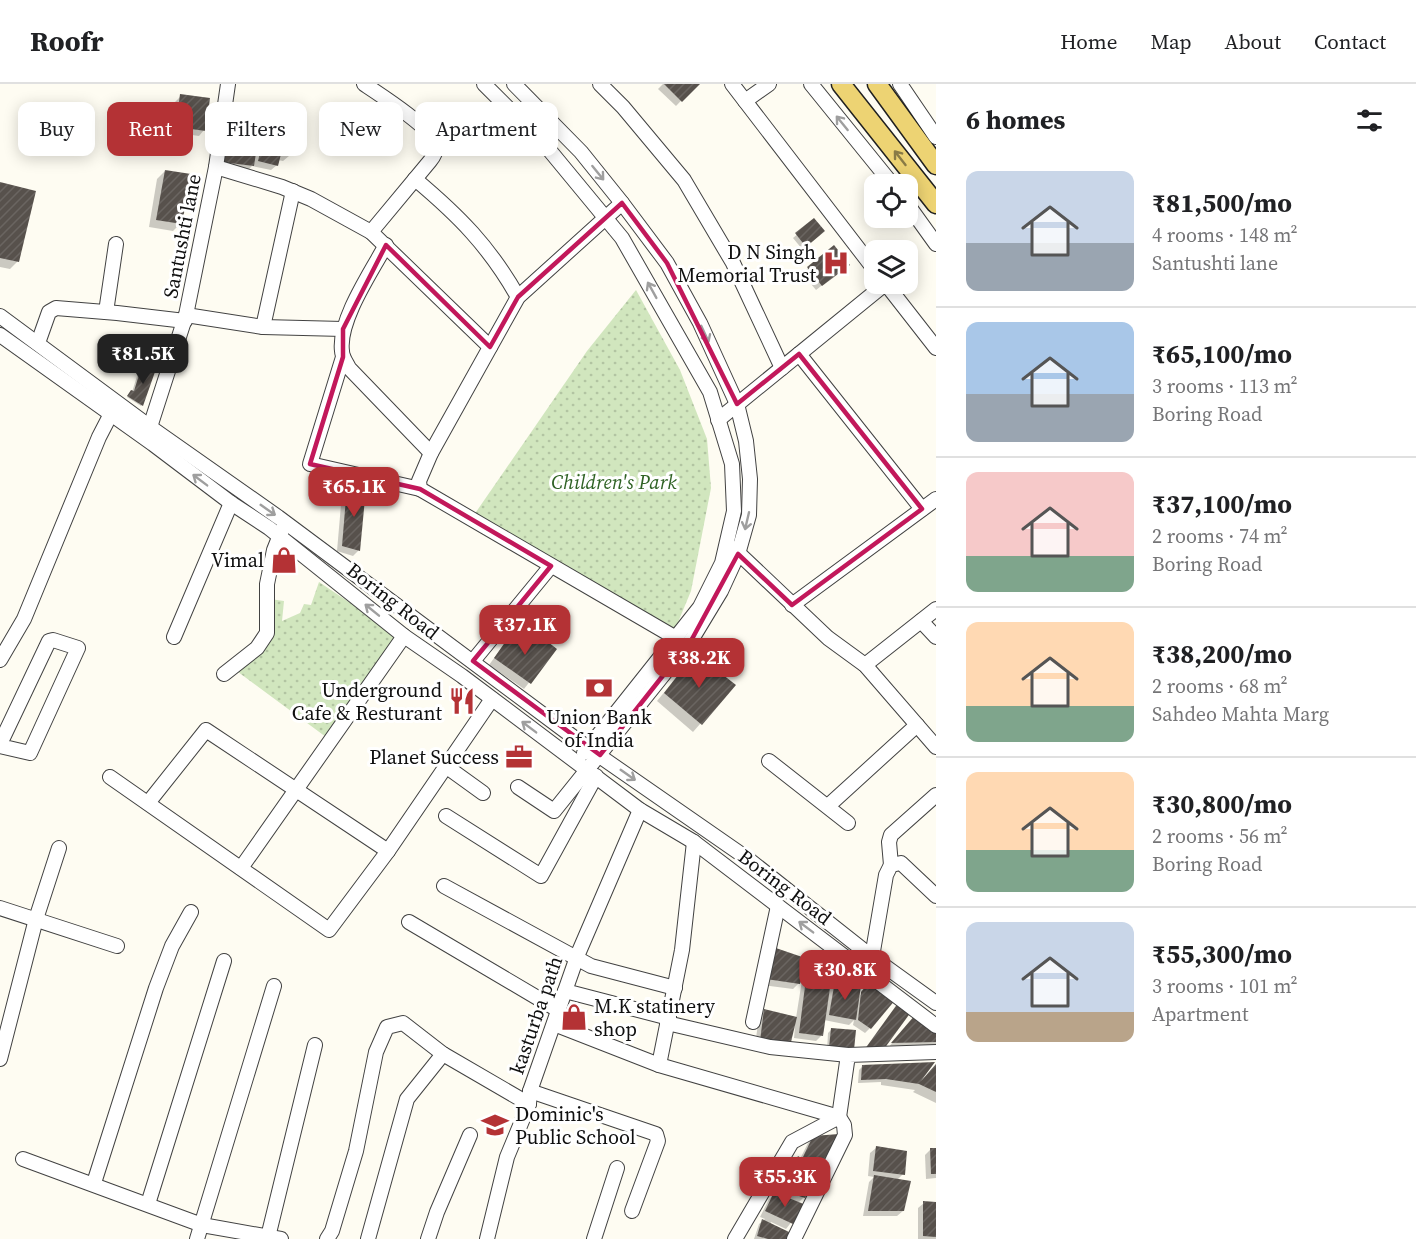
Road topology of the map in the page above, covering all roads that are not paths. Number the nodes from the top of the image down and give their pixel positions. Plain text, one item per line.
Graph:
1 (228, 84) edge
2 (364, 84) edge
3 (484, 84) edge
4 (514, 84) edge
5 (600, 84) edge
6 (732, 84) edge
7 (769, 84) edge
8 (811, 84) edge
9 (841, 84) edge
10 (877, 84) edge
11 (900, 84) edge
12 (745, 101) junction
13 (936, 137) edge
14 (936, 165) edge
15 (216, 167) junction
16 (884, 174) edge
17 (415, 179) junction
18 (293, 191) junction
19 (622, 203) junction
20 (936, 204) edge
21 (605, 217) junction
22 (918, 219) edge
23 (371, 232) junction
24 (116, 243) dead end
25 (386, 244) junction
26 (936, 244) edge
27 (864, 256) edge
28 (873, 294) edge
29 (893, 294) edge
30 (518, 297) junction
31 (106, 312) junction
32 (0, 316) edge
33 (185, 318) junction
34 (263, 327) junction
35 (343, 329) junction
36 (1, 340) edge
37 (38, 343) junction
38 (490, 347) junction
39 (936, 348) edge
40 (799, 354) junction
41 (343, 357) junction
42 (782, 368) junction
43 (116, 400) junction
44 (737, 404) junction
45 (111, 414) junction
46 (718, 420) junction
47 (150, 427) junction
48 (431, 453) junction
49 (420, 489) junction
50 (936, 499) edge
51 (231, 503) junction
52 (922, 509) junction
53 (286, 523) junction
54 (278, 535) junction
55 (727, 543) junction
56 (738, 554) junction
57 (551, 566) junction
58 (792, 605) junction
59 (936, 609) edge
60 (921, 621) junction
61 (404, 636) junction
62 (174, 637) dead end
63 (676, 638) junction
64 (936, 638) edge
65 (0, 660) edge
66 (473, 661) junction
67 (865, 665) junction
68 (224, 674) dead end
69 (492, 699) junction
70 (917, 725) junction
71 (0, 745) edge
72 (936, 747) edge
73 (594, 751) junction
74 (769, 761) dead end
75 (447, 767) junction
76 (587, 770) junction
77 (110, 777) dead end
78 (518, 787) dead end
79 (295, 789) junction
80 (483, 793) dead end
81 (936, 795) edge
82 (148, 803) junction
83 (828, 806) junction
84 (640, 810) junction
85 (446, 816) dead end
86 (848, 823) dead end
87 (694, 842) junction
88 (59, 848) dead end
89 (388, 851) junction
90 (891, 866) junction
91 (241, 868) junction
92 (444, 886) dead end
93 (936, 896) edge
94 (778, 906) junction
95 (0, 908) edge
96 (191, 912) dead end
97 (36, 919) junction
98 (409, 922) dead end
99 (117, 946) dead end
100 (872, 957) junction
101 (577, 958) junction
102 (224, 961) dead end
103 (274, 986) dead end
104 (675, 988) junction
105 (565, 991) junction
106 (936, 1004) edge
107 (558, 1010) junction
108 (668, 1021) junction
109 (753, 1022) dead end
110 (554, 1024) junction
111 (936, 1026) edge
112 (315, 1044) dead end
113 (936, 1052) edge
114 (443, 1054) junction
115 (848, 1055) junction
116 (0, 1059) edge
117 (659, 1065) junction
118 (530, 1098) junction
119 (840, 1117) junction
120 (470, 1135) dead end
121 (23, 1159) dead end
122 (617, 1168) dead end
123 (94, 1183) junction
124 (148, 1204) junction
125 (632, 1211) dead end
126 (202, 1225) junction
127 (277, 1238) edge
128 (198, 1239) edge
129 (327, 1239) edge
130 (368, 1239) edge
131 (428, 1239) edge
132 (487, 1239) edge
133 (594, 1239) edge
134 (735, 1239) edge
135 (794, 1239) edge

1 - 15 street, Santushti lane
2 - 17 street
3 - 21 street
4 -> 19 street
5 - 42 street
6 - 12 street
7 - 12 street
16 -> 8 street
20 -> 9 main road
10 - 14 main road
11 - 13 street
12 - 27 street
15 - 18 street
15 - 33 street, Santushti lane
17 - 23 street
17 - 30 street
18 - 23 street
18 - 34 street
19 - 21 street
19 -> 44 street
21 - 30 street
46 -> 21 street
22 - 26 street
23 - 25 street
24 - 31 street
25 - 35 street
25 - 38 street
28 - 40 street
29 - 39 street
30 - 38 street
31 - 33 street
31 - 37 street
32 - 37 street
33 - 34 street
33 - 47 street, Santushti lane
34 - 35 street
35 - 41 street
36 - 45 street, Boring Road
37 - 43 street
38 - 48 street
40 - 42 street
40 - 52 street
41 - 48 street
41 - 49 street
42 - 44 street
43 - 45 street
43 - 47 street
44 - 46 street
44 -> 56 street
51 -> 45 street, Boring Road
45 - 65 street
46 - 55 street
47 -> 53 street
48 - 49 street
49 - 57 street
50 - 52 street
51 - 54 street, Boring Road
51 - 62 street
52 - 58 street
53 - 54 street
53 - 66 street
61 -> 54 street, Boring Road
54 - 68 street
55 - 56 street
55 - 63 street
56 - 58 street
56 - 73 street
57 - 63 street
57 - 66 street
58 - 67 street
59 - 60 street
60 - 64 street
60 - 67 street
61 - 69 street, Boring Road
61 - 79 street
63 - 73 street
66 - 73 street
67 - 70 street
69 - 75 street
76 -> 69 street, Boring Road
70 - 72 street
70 - 83 street
71 - 71 street
73 - 76 street
73 -> 100 street
74 - 83 street
75 - 80 street
75 - 89 street
76 - 78 street
76 - 84 street, Boring Road
76 - 85 street
77 - 82 street
79 - 82 street
79 - 89 street
79 - 91 street
81 - 90 street
82 - 91 street
83 - 86 street
84 - 87 street, Boring Road
84 - 101 street, kasturba path
87 - 94 street, Boring Road
87 - 104 street
88 - 97 street
89 - 91 street
90 - 93 street
90 - 100 street
92 - 101 street
94 - 109 street
111 -> 94 street, Boring Road
95 - 97 street
96 - 123 street
97 - 99 street
97 - 116 street
98 - 107 street
100 - 106 street
101 - 104 street
101 - 105 street, kasturba path
102 - 124 street
103 - 126 street
104 - 108 street
105 - 107 street, kasturba path
105 - 108 street
107 - 110 street, kasturba path
108 - 115 street
108 - 117 street
110 - 117 street
110 - 118 street, kasturba path
112 - 127 street
113 - 115 street
114 - 118 street
114 - 129 street
114 - 130 street
115 - 119 street
117 - 119 street
118 - 125 street
118 - 132 street, kasturba path
119 - 134 street
119 - 135 street
120 - 131 street
121 - 123 street
122 - 133 street
123 - 124 street
124 - 126 street
126 - 127 street
126 - 128 street

